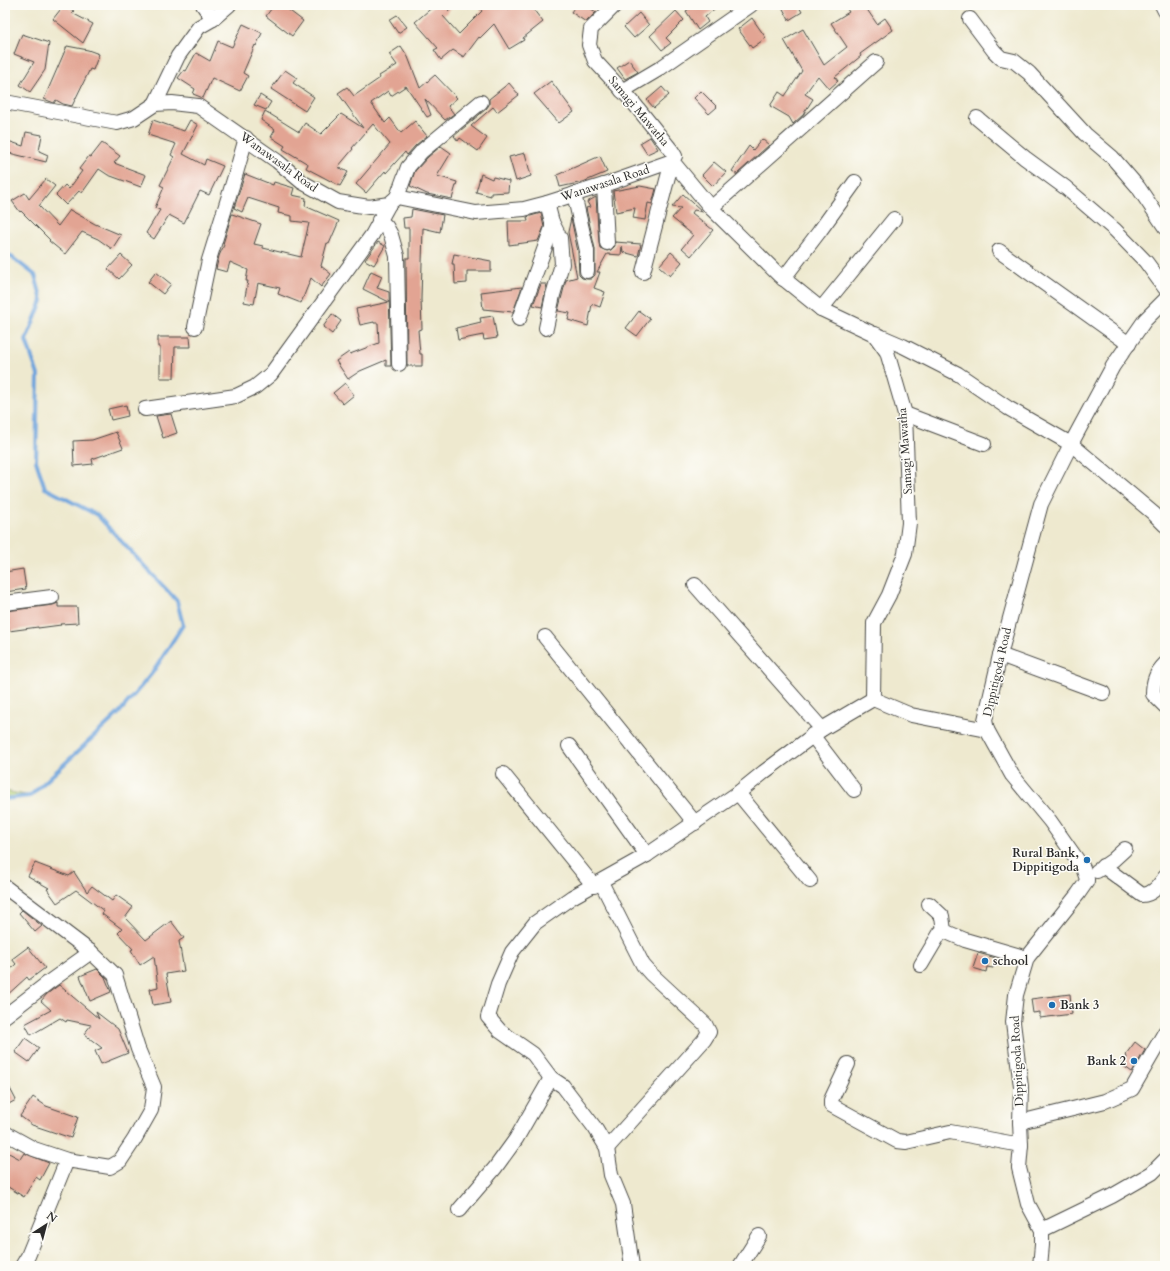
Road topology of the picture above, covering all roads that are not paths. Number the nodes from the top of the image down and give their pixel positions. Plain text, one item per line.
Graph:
1 (203, 5) edge
2 (230, 5) edge
3 (615, 5) edge
4 (751, 5) edge
5 (1162, 5) edge
6 (1165, 11) edge
7 (213, 19) junction
8 (970, 19) dead end
9 (876, 62) dead end
10 (622, 91) junction
11 (5, 102) edge
12 (481, 102) dead end
13 (156, 104) junction
14 (977, 118) dead end
15 (246, 138) junction
16 (672, 161) junction
17 (855, 182) dead end
18 (604, 185) junction
19 (574, 194) junction
20 (393, 200) junction
21 (547, 203) junction
22 (711, 208) junction
23 (894, 219) dead end
24 (379, 220) junction
25 (552, 222) junction
26 (1165, 227) edge
27 (607, 243) dead end
28 (999, 251) dead end
29 (587, 271) dead end
30 (643, 272) dead end
31 (783, 279) junction
32 (1165, 288) edge
33 (1165, 300) edge
34 (821, 309) junction
35 (519, 319) dead end
36 (194, 327) dead end
37 (546, 328) dead end
38 (874, 334) junction
39 (1129, 344) junction
40 (399, 364) dead end
41 (145, 409) dead end
42 (905, 414) junction
43 (984, 444) dead end
44 (1071, 444) junction
45 (1165, 525) edge
46 (695, 585) dead end
47 (52, 597) dead end
48 (5, 603) edge
49 (545, 637) dead end
50 (1000, 655) junction
51 (1165, 664) edge
52 (1103, 693) dead end
53 (872, 699) junction
54 (1165, 706) edge
55 (987, 730) junction
56 (817, 732) junction
57 (570, 746) dead end
58 (503, 774) dead end
59 (854, 790) dead end
60 (738, 794) junction
61 (695, 823) junction
62 (1125, 849) dead end
63 (647, 855) junction
64 (1103, 866) junction
65 (1165, 877) edge
66 (810, 881) dead end
67 (1087, 881) junction
68 (598, 884) junction
69 (5, 888) edge
70 (929, 904) dead end
71 (944, 931) junction
72 (92, 952) junction
73 (1026, 958) junction
74 (921, 964) dead end
75 (5, 1016) edge
76 (1165, 1032) edge
77 (848, 1064) dead end
78 (551, 1078) junction
79 (1020, 1122) junction
80 (5, 1133) edge
81 (1021, 1145) junction
82 (607, 1148) junction
83 (67, 1160) junction
84 (1165, 1160) edge
85 (459, 1210) dead end
86 (1042, 1230) junction
87 (759, 1236) dead end
88 (22, 1266) edge
89 (632, 1266) edge
90 (740, 1266) edge
91 (1040, 1266) edge

1 - 7 street
2 - 7 street
3 - 10 street, Samagi Mawatha
4 - 10 street
5 - 6 street
7 - 13 street
8 - 26 street
9 - 22 street
10 - 16 street, Samagi Mawatha
11 - 13 street
12 - 20 street
13 - 15 street, Wanawasala Road
14 - 32 street
15 - 20 street, Wanawasala Road
15 - 36 street
16 - 18 street, Wanawasala Road
16 - 22 street, Samagi Mawatha
16 - 30 street
17 - 31 street
18 - 19 street, Wanawasala Road
18 - 27 street
19 - 21 street, Wanawasala Road
19 - 29 street
20 - 21 street, Wanawasala Road
20 - 24 street
21 - 25 street
22 - 31 street, Samagi Mawatha
23 - 34 street
24 - 40 street
24 - 41 street
25 - 35 street
25 - 37 street
28 - 39 street
31 - 34 street, Samagi Mawatha
33 - 39 street, Dippitigoda Road
34 - 38 street, Samagi Mawatha
38 - 42 street, Samagi Mawatha
38 - 44 street
39 - 44 street, Dippitigoda Road
42 - 43 street
42 - 53 street, Samagi Mawatha
44 - 45 street
44 - 50 street, Dippitigoda Road
46 - 56 street
47 - 48 street
49 - 61 street
50 - 52 street
50 - 55 street, Dippitigoda Road
51 - 54 street
53 - 55 street
53 - 56 street
55 - 67 street, Dippitigoda Road
56 - 59 street
56 - 60 street
57 - 63 street
58 - 68 street
60 - 61 street
60 - 66 street
61 - 63 street
62 - 64 street
63 - 68 street
64 - 65 street
64 - 67 street
67 - 73 street, Dippitigoda Road
68 - 78 street
68 - 82 street
69 - 72 street
70 - 71 street
71 - 73 street
71 - 74 street
72 - 75 street
72 - 83 street
73 - 79 street, Dippitigoda Road
76 - 79 street
77 - 81 street
78 - 82 street
78 - 85 street
79 - 81 street, Dippitigoda Road
80 - 83 street
81 - 86 street, Dippitigoda Road
82 - 89 street
83 - 88 street
84 - 86 street
86 - 91 street, Dippitigoda Road
87 - 90 street

